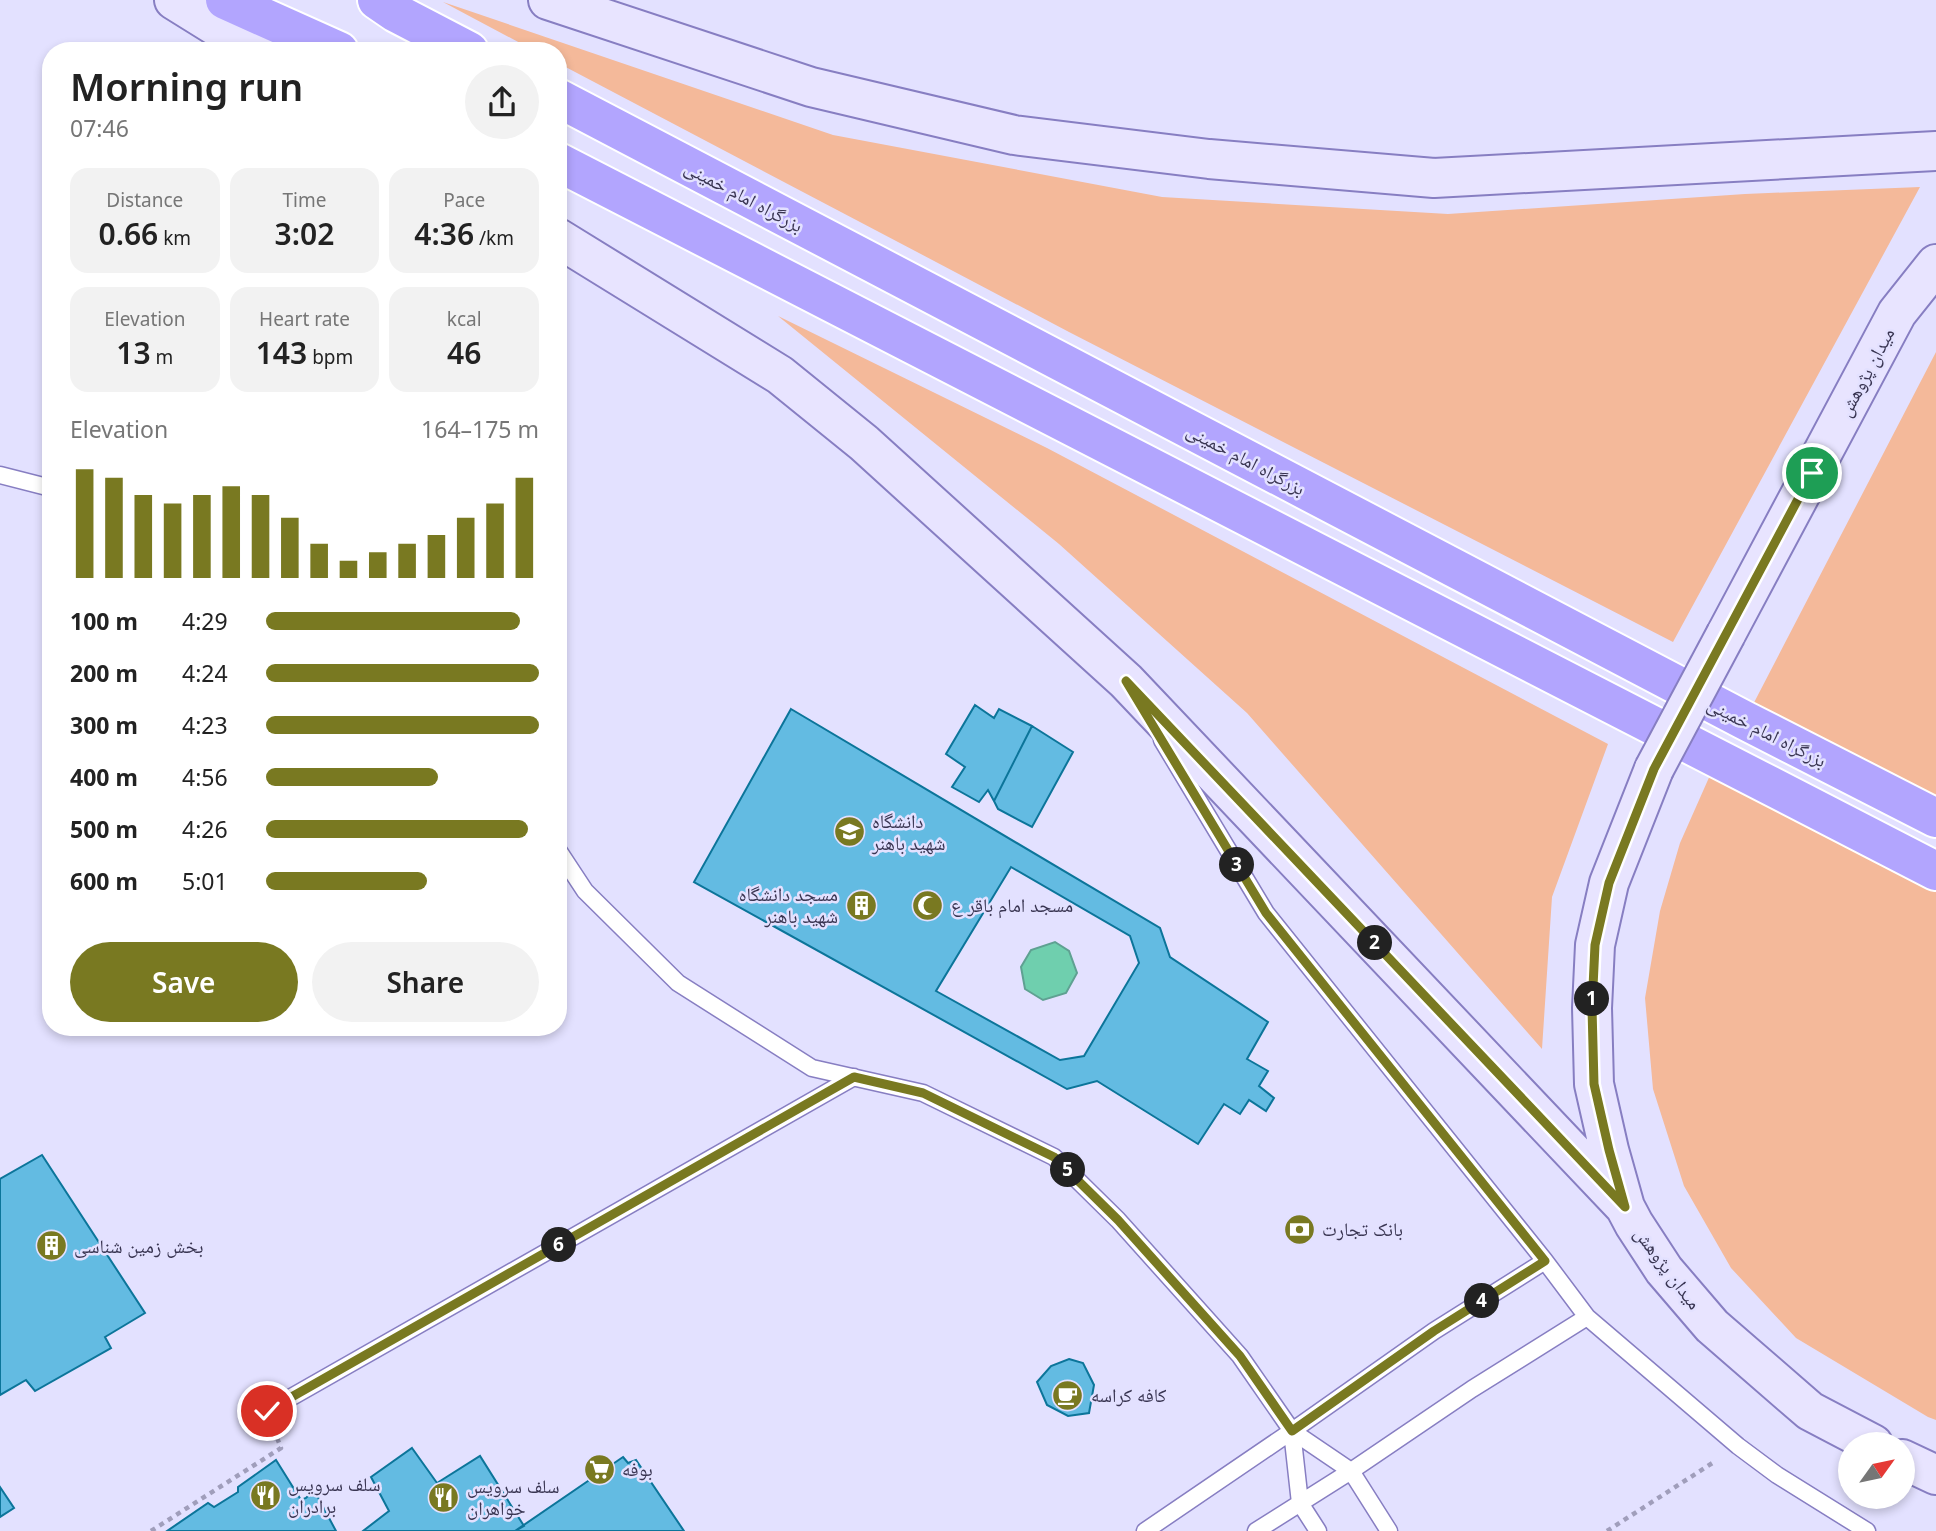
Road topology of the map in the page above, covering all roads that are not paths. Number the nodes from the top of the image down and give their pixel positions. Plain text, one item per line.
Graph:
1 (174, 0) edge
2 (225, 0) edge
3 (377, 0) edge
4 (548, 0) edge
5 (242, 42) edge
6 (319, 42) edge
7 (452, 42) edge
8 (567, 103) edge
9 (1936, 151) edge
10 (567, 167) edge
11 (567, 244) edge
12 (1936, 264) edge
13 (0, 475) edge
14 (42, 486) edge
15 (1126, 681) junction
16 (1936, 818) edge
17 (567, 864) edge
18 (1936, 871) edge
19 (854, 1077) junction
20 (1625, 1207) junction
21 (1545, 1261) junction
22 (1587, 1317) junction
23 (267, 1411) road end
24 (1292, 1431) junction
25 (1850, 1432) edge
26 (1351, 1471) junction
27 (1300, 1503) junction
28 (1145, 1531) edge
29 (1256, 1531) edge
30 (1318, 1531) edge
31 (1389, 1531) edge
32 (1867, 1531) edge

1 - 5 main road
2 - 6 highway
3 - 7 highway
4 - 9 main road
8 - 16 highway, بزرگراه امام خمینی
10 - 18 highway
11 - 15 main road
12 - 20 main road, میدان پژوهش, bridge
13 - 14 lane
15 - 20 main road
15 - 21 lane
17 - 19 lane
19 - 23 lane
19 - 24 lane
20 - 25 main road, میدان پژوهش
21 - 22 lane
21 - 24 lane
22 - 26 lane
22 - 32 lane
24 - 26 lane
24 - 27 lane
24 - 28 lane
26 - 27 lane
26 - 31 lane
27 - 29 lane
27 - 30 lane

